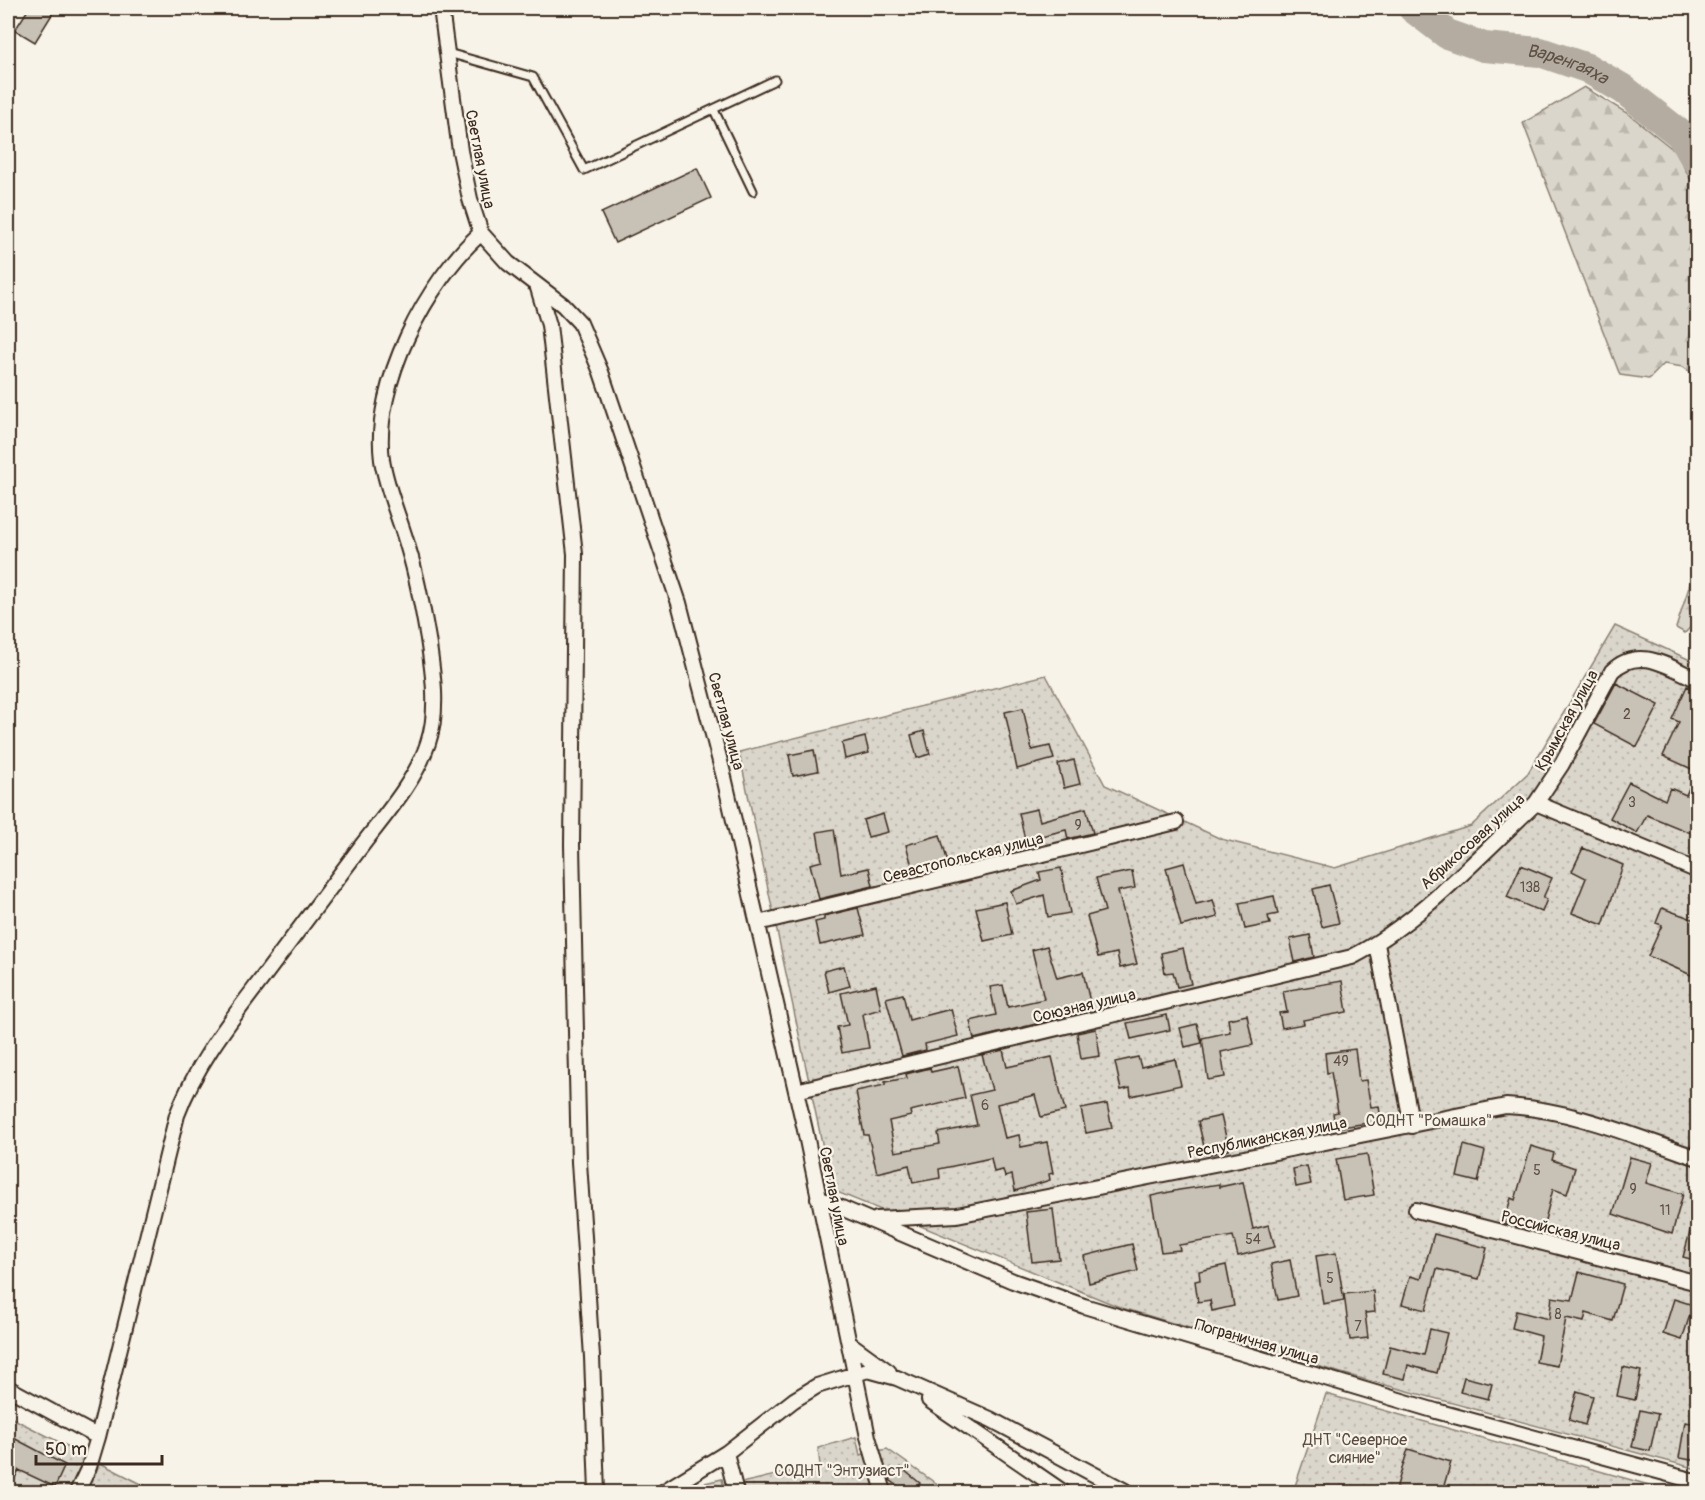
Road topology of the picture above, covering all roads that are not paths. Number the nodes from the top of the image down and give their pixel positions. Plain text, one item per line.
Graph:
1 (441, 8) edge
2 (448, 52) junction
3 (775, 80) dead end
4 (714, 110) junction
5 (753, 191) dead end
6 (481, 233) junction
7 (538, 288) junction
8 (1698, 680) edge
9 (1536, 803) junction
10 (1176, 822) dead end
11 (1698, 872) edge
12 (758, 923) junction
13 (1377, 944) junction
14 (796, 1090) junction
15 (1412, 1126) junction
16 (1698, 1158) edge
17 (818, 1198) junction
18 (1416, 1210) dead end
19 (872, 1219) junction
20 (1698, 1283) edge
21 (849, 1343) junction
22 (855, 1373) junction
23 (897, 1378) junction
24 (8, 1388) edge
25 (98, 1437) junction
26 (726, 1454) junction
27 (89, 1467) junction
28 (1698, 1482) edge
29 (886, 1491) edge
30 (76, 1492) edge
31 (88, 1492) edge
32 (597, 1492) edge
33 (663, 1492) edge
34 (736, 1492) edge
35 (1063, 1492) edge
36 (1127, 1492) edge

1 - 2 street, Светлая улица
2 - 4 lane
2 - 6 street, Светлая улица
3 - 4 lane
4 - 5 lane
6 - 7 street, Светлая улица
6 - 25 street
7 - 12 street, Светлая улица
7 - 32 street
8 - 9 street, Крымская улица
9 - 11 street, Абрикосовая улица
9 - 13 street, Абрикосовая улица
10 - 12 street, Севастопольская улица
12 - 14 street, Светлая улица
13 - 14 street, Союзная улица
13 - 15 street
14 - 17 street, Светлая улица
15 - 16 street, Республиканская улица
15 - 19 street, Республиканская улица
17 - 19 street, Пограничная улица
17 - 21 street, Светлая улица
18 - 20 street, Российская улица
19 - 28 street, Пограничная улица
21 - 22 street, Светлая улица
21 - 23 street
22 - 23 street
22 - 26 street
22 - 29 street, Светлая улица
23 - 35 street
23 - 36 street
24 - 25 street
25 - 27 street
26 - 33 street
26 - 34 street
27 - 30 street
27 - 31 street

